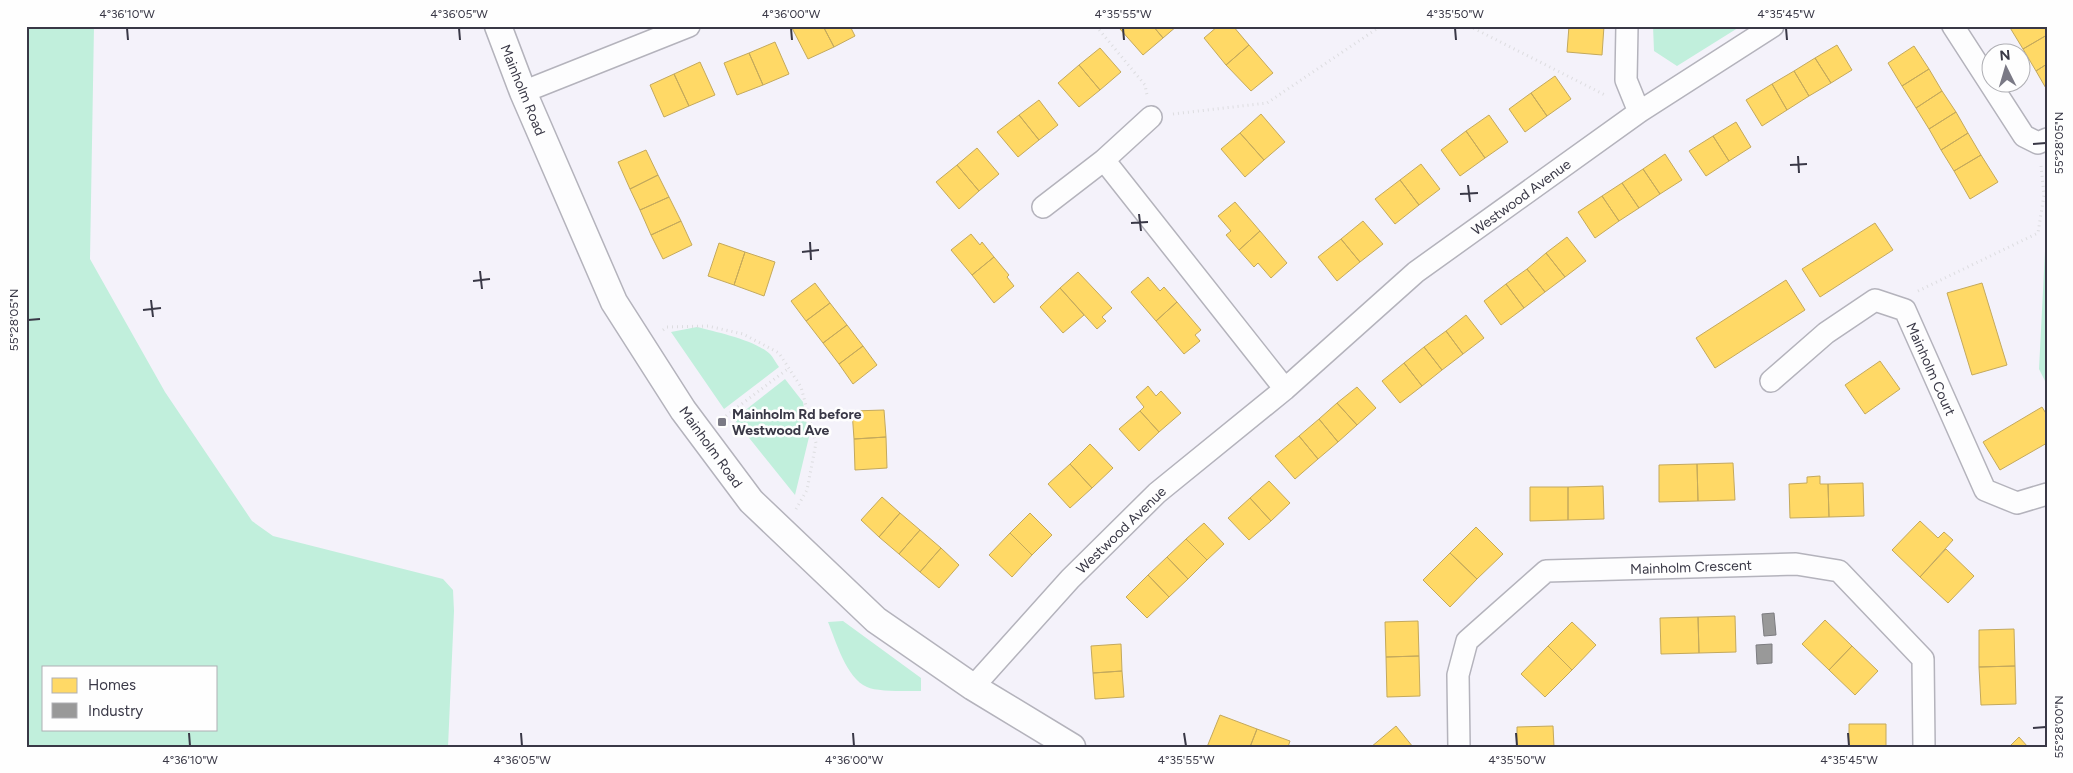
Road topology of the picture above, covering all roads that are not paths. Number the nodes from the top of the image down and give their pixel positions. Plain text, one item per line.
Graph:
1 (498, 26) edge
2 (689, 26) edge
3 (1627, 26) edge
4 (1773, 26) edge
5 (1953, 26) edge
6 (523, 92) junction
7 (1639, 112) junction
8 (1151, 117) road end
9 (2043, 141) edge
10 (1104, 160) junction
11 (1043, 208) dead end
12 (1771, 381) dead end
13 (1285, 389) junction
14 (2047, 494) edge
15 (973, 687) junction
16 (1072, 747) edge
17 (1459, 747) edge
18 (1924, 747) edge

1 - 6 street, Mainholm Road
2 - 6 street
3 - 7 street
4 - 7 street, Westwood Avenue
5 - 9 street
6 - 15 street, Mainholm Road
7 - 13 street, Westwood Avenue
8 - 10 street
10 - 11 street
10 - 13 street
12 - 14 street, Mainholm Court
13 - 15 street, Westwood Avenue
15 - 16 street, Mainholm Road
17 - 18 street, Mainholm Crescent

